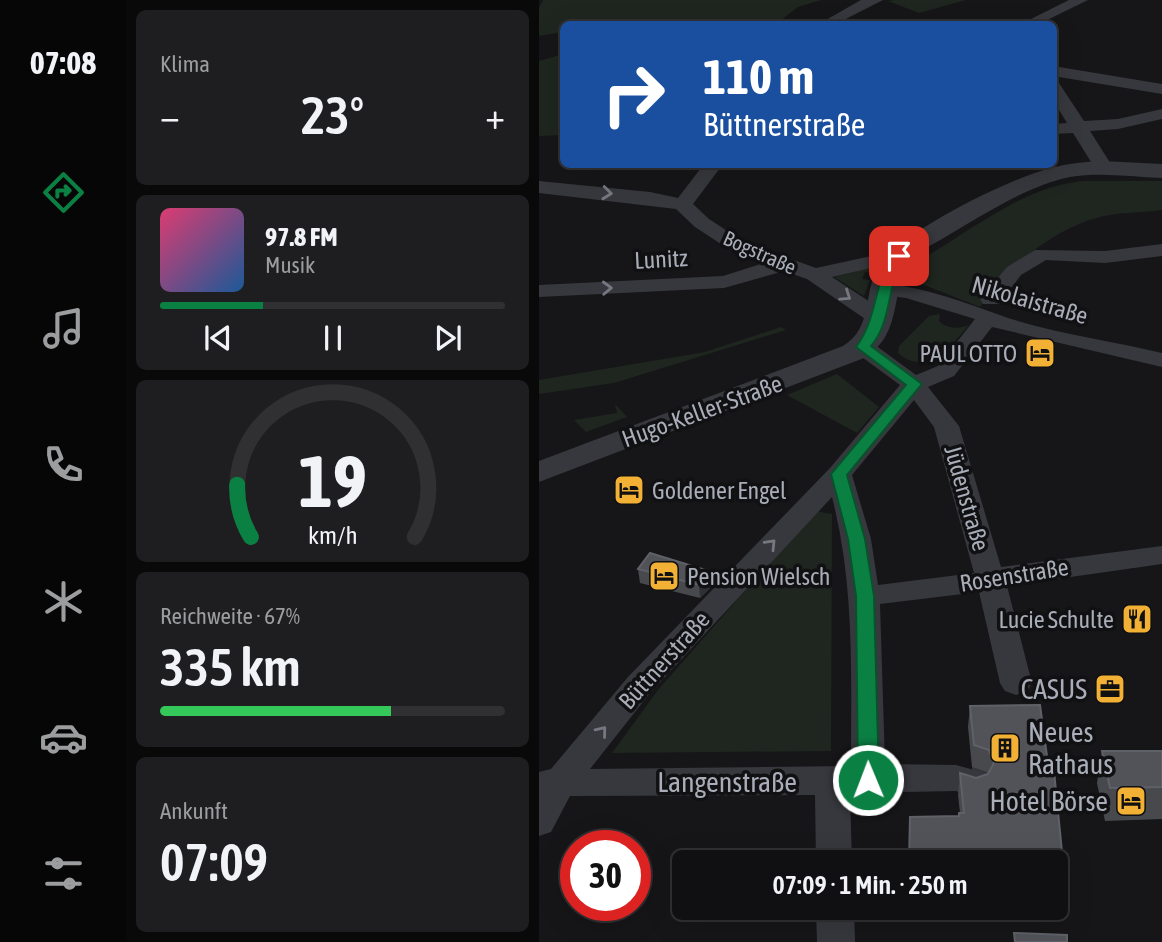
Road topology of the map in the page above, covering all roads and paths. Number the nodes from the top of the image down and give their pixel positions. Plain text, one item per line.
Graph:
1 (876, 0) edge
2 (1081, 0) edge
3 (831, 21) edge
4 (1035, 21) edge
5 (1057, 72) edge
6 (1162, 89) edge
7 (1057, 92) edge
8 (1162, 114) edge
9 (1057, 129) edge
10 (1081, 129) junction
11 (711, 168) edge
12 (1105, 169) junction
13 (1162, 171) edge
14 (539, 187) edge
15 (683, 205) junction
16 (1162, 250) edge
17 (899, 256) junction
18 (784, 264) junction
19 (814, 275) junction
20 (883, 289) junction
21 (539, 291) edge
22 (987, 310) junction
23 (879, 318) junction
24 (863, 347) junction
25 (1162, 360) edge
26 (915, 384) junction
27 (539, 472) edge
28 (839, 474) junction
29 (1162, 555) edge
30 (991, 581) junction
31 (865, 596) junction
32 (1016, 683) dead end
33 (967, 777) tunnel mouth
34 (868, 780) junction
35 (832, 781) junction
36 (549, 783) edge
37 (539, 822) edge
38 (834, 850) edge
39 (835, 920) edge
40 (836, 942) edge

1 - 3 street
2 - 4 street
5 - 6 street
7 - 10 street
8 - 10 street
9 - 10 street
10 - 12 street
11 - 15 street
12 - 13 street
12 - 17 street
14 -> 15 street
15 - 18 street, Bogstraße
16 - 22 street
17 - 19 street
17 - 20 street
18 - 19 street, Bogstraße
21 -> 18 street, Lunitz
19 -> 23 street, Bogstraße
20 - 22 street, Nikolaistraße
20 - 23 street
22 - 25 street, Nikolaistraße
22 - 26 street
23 - 24 street
24 - 26 street, Jüdenstraße
24 - 27 street, Hugo-Keller-Straße
26 - 28 street, Büttnerstraße
26 - 30 street, Jüdenstraße
28 - 31 street
36 -> 28 street, Büttnerstraße
29 - 30 street, Rosenstraße
30 - 31 street, Rosenstraße
30 - 32 street, Jüdenstraße
31 - 34 street
33 - 34 street, Langenstraße
34 - 35 street, Langenstraße
35 - 36 street, Langenstraße
35 - 38 street
36 - 37 street, Büttnerstraße
39 - 40 street

